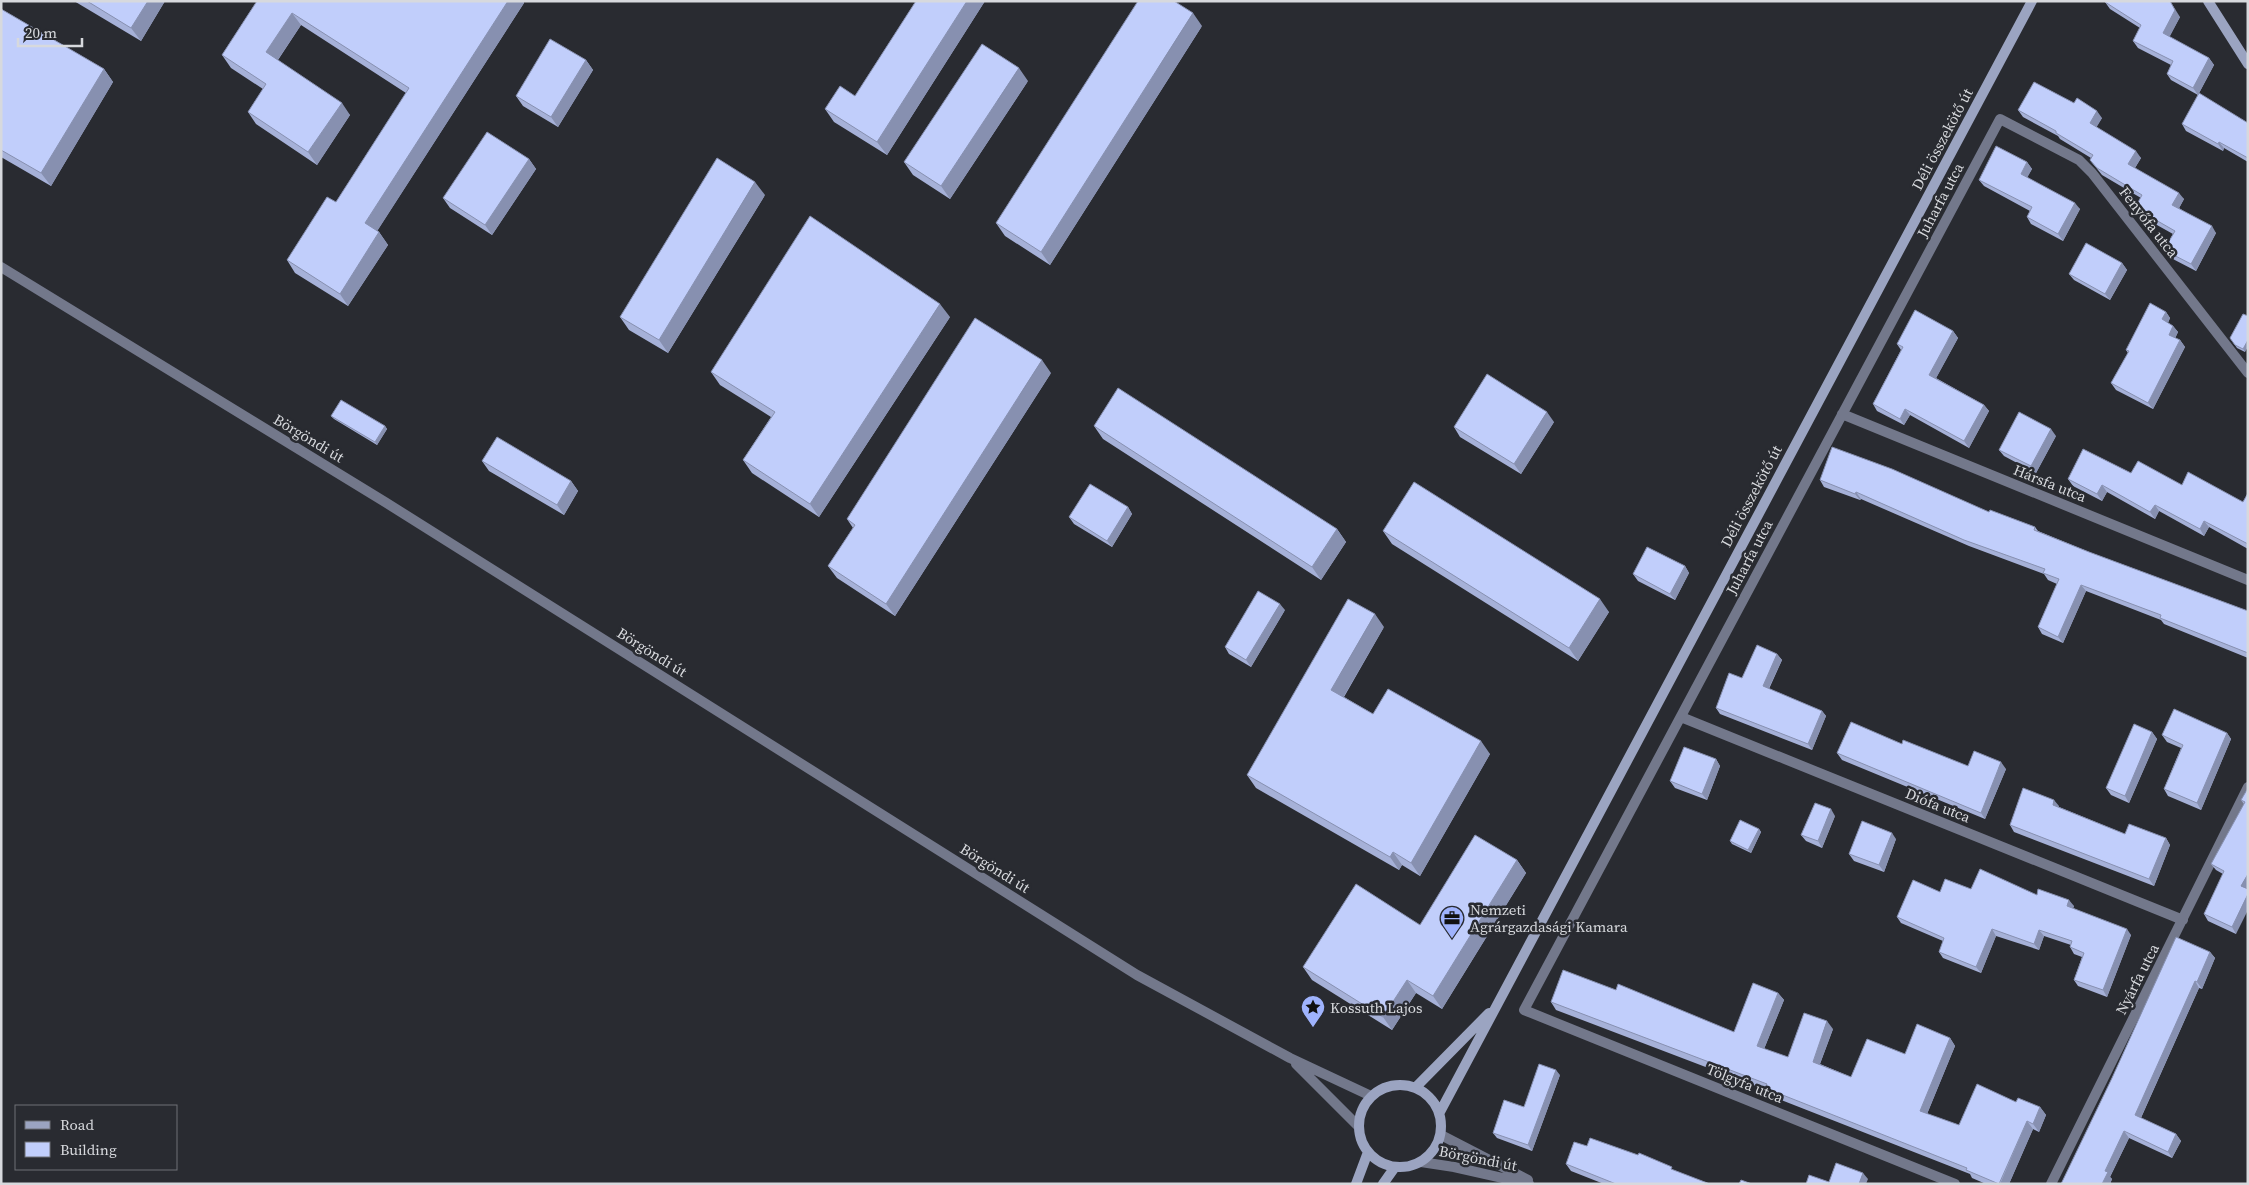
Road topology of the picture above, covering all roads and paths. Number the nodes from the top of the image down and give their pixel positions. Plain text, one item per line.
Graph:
1 (2032, 1) edge
2 (2208, 1) edge
3 (2248, 64) edge
4 (2000, 119) joint
5 (1, 267) edge
6 (2248, 373) edge
7 (1842, 414) junction
8 (2248, 580) edge
9 (1681, 717) junction
10 (2248, 787) edge
11 (2184, 920) junction
12 (1497, 1006) junction
13 (1524, 1010) joint
14 (1290, 1058) junction
15 (1416, 1087) junction
16 (1371, 1096) junction
17 (1440, 1112) junction
18 (1359, 1127) junction
19 (1441, 1135) junction
20 (1368, 1152) junction
21 (1421, 1162) junction
22 (1395, 1167) junction
23 (1356, 1184) edge
24 (1383, 1184) edge
25 (1529, 1184) edge
26 (1536, 1184) edge
27 (1955, 1184) edge
28 (2051, 1184) edge

1 - 12 main road, Déli összekötő út
2 - 3 main road
4 - 6 street, Fenyőfa utca
4 - 7 street, Juharfa utca
5 - 14 street, Börgöndi út
7 - 8 street, Hársfa utca
7 - 9 street, Juharfa utca
9 - 11 street, Diófa utca
9 - 13 street, Juharfa utca
10 - 11 street, Nyárfa utca
11 - 28 street, Nyárfa utca
12 - 15 main road, Déli összekötő út
12 - 17 main road, Déli összekötő út
13 - 27 street, Tölgyfa utca
14 - 16 street, Börgöndi út
14 - 18 street, Börgöndi út
15 - 16 main road
15 - 17 main road
16 - 18 main road
17 - 19 main road
18 - 20 main road
19 - 21 main road
19 - 26 street, Börgöndi út
20 - 22 main road
20 - 23 main road
21 - 22 main road
21 - 25 street, Börgöndi út
22 - 24 main road

